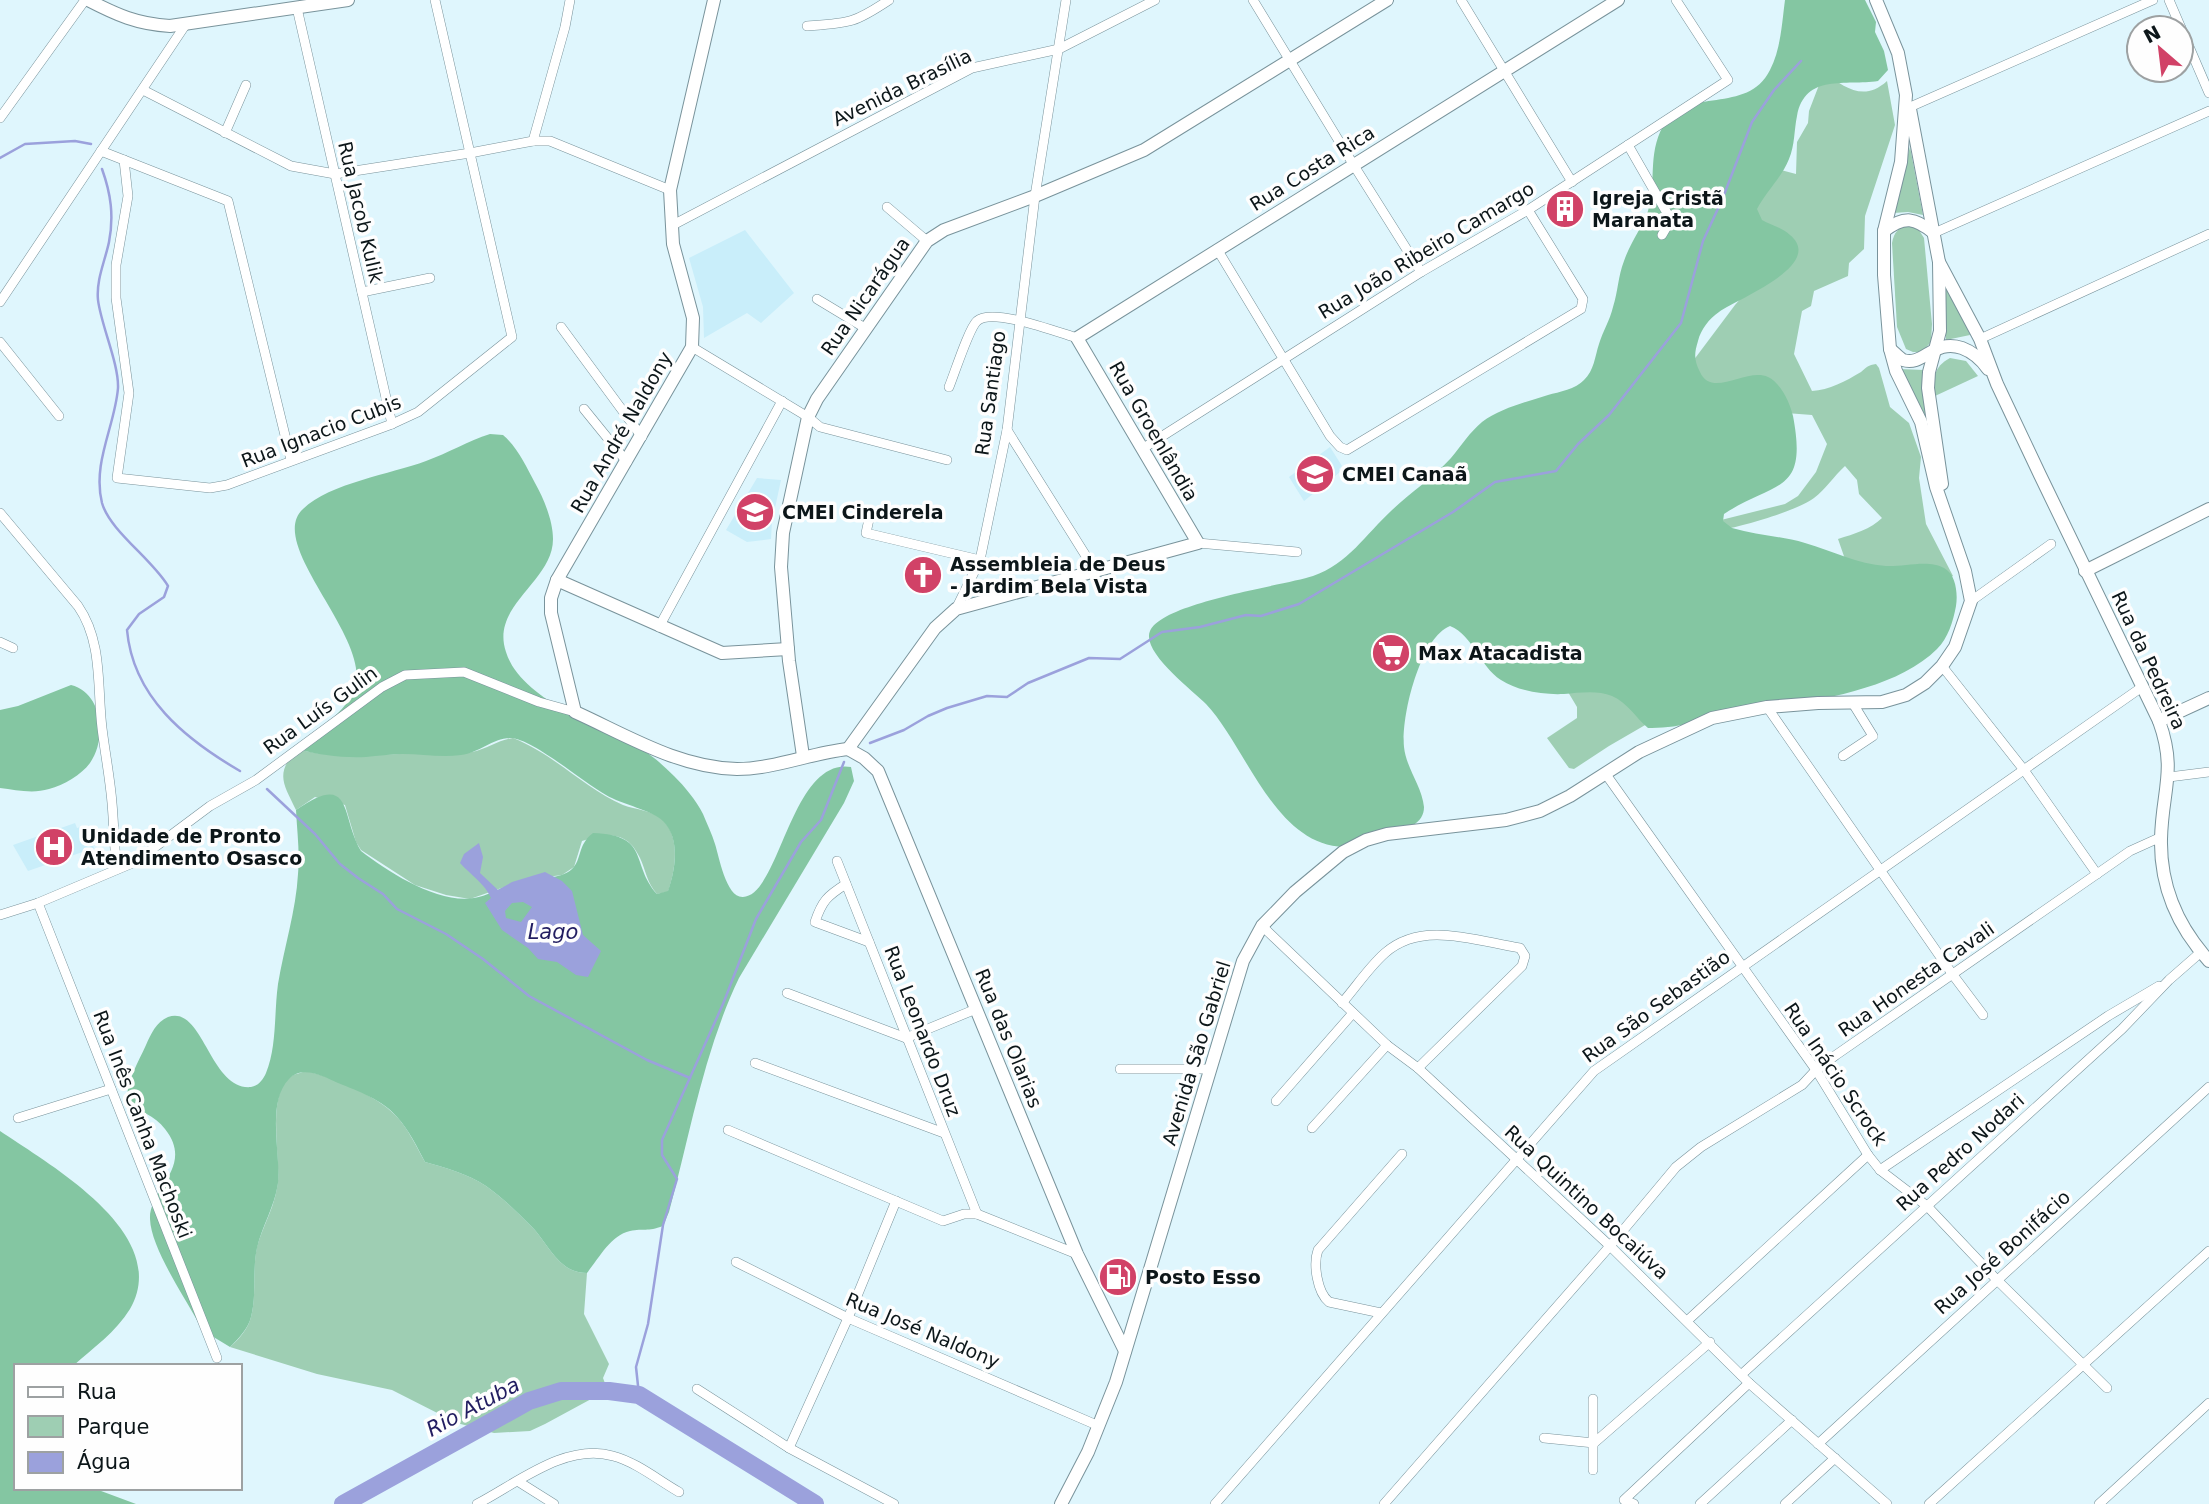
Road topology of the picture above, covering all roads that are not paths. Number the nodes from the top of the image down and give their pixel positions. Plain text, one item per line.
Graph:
1 (86, 0) edge
2 (348, 0) edge
3 (435, 0) edge
4 (570, 0) edge
5 (714, 0) edge
6 (888, 0) edge
7 (1066, 0) edge
8 (1155, 0) edge
9 (1253, 0) edge
10 (1387, 0) edge
11 (1461, 0) edge
12 (1618, 0) edge
13 (1676, 0) edge
14 (1877, 0) edge
15 (2153, 0) edge
16 (297, 8) junction
17 (186, 24) junction
18 (807, 26) dead end
19 (1059, 49) junction
20 (1290, 60) junction
21 (2195, 60) edge
22 (1504, 73) junction
23 (246, 85) dead end
24 (143, 90) junction
25 (2209, 93) edge
26 (1908, 101) junction
27 (2209, 111) edge
28 (0, 118) edge
29 (225, 133) junction
30 (533, 141) junction
31 (1628, 145) junction
32 (101, 151) junction
33 (470, 153) junction
34 (124, 160) junction
35 (1353, 164) junction
36 (335, 174) junction
37 (1572, 182) junction
38 (670, 190) junction
39 (1035, 196) junction
40 (887, 207) dead end
41 (1528, 210) junction
42 (671, 226) junction
43 (1884, 231) junction
44 (1934, 233) junction
45 (2209, 234) edge
46 (1662, 235) dead end
47 (927, 241) junction
48 (1217, 249) junction
49 (1939, 262) junction
50 (1422, 272) junction
51 (430, 278) dead end
52 (362, 292) junction
53 (817, 299) dead end
54 (0, 302) edge
55 (1020, 321) junction
56 (561, 327) dead end
57 (865, 328) junction
58 (1077, 338) junction
59 (1980, 339) junction
60 (0, 342) edge
61 (1950, 344) junction
62 (692, 347) junction
63 (1936, 348) junction
64 (1890, 349) junction
65 (1285, 358) junction
66 (1997, 384) junction
67 (949, 387) dead end
68 (782, 401) junction
69 (584, 409) dead end
70 (60, 416) dead end
71 (808, 417) junction
72 (392, 424) junction
73 (1007, 430) junction
74 (642, 437) junction
75 (1142, 449) junction
76 (291, 460) junction
77 (947, 460) dead end
78 (627, 463) junction
79 (1944, 509) junction
80 (2209, 509) edge
81 (871, 510) dead end
82 (0, 513) edge
83 (1198, 543) junction
84 (2052, 544) dead end
85 (1297, 552) dead end
86 (980, 559) junction
87 (2085, 571) junction
88 (1096, 572) junction
89 (557, 580) junction
90 (1971, 601) junction
91 (956, 609) junction
92 (659, 627) junction
93 (0, 642) edge
94 (13, 648) dead end
95 (788, 649) junction
96 (1942, 666) junction
97 (2143, 687) junction
98 (2209, 698) edge
99 (1852, 702) junction
100 (1767, 707) junction
101 (575, 712) junction
102 (2159, 722) junction
103 (848, 749) junction
104 (803, 756) junction
105 (1843, 756) dead end
106 (2024, 770) junction
107 (2209, 772) edge
108 (1605, 773) junction
109 (2169, 777) junction
110 (2161, 837) junction
111 (837, 861) dead end
112 (117, 869) junction
113 (1880, 869) junction
114 (2097, 874) junction
115 (846, 884) junction
116 (38, 903) junction
117 (0, 915) edge
118 (1262, 926) junction
119 (869, 942) junction
120 (2205, 957) edge
121 (1740, 966) junction
122 (1953, 975) junction
123 (2169, 980) junction
124 (787, 993) dead end
125 (1342, 1003) junction
126 (976, 1009) junction
127 (1353, 1013) junction
128 (1983, 1015) dead end
129 (906, 1038) junction
130 (1387, 1045) junction
131 (755, 1063) dead end
132 (1418, 1068) junction
133 (1120, 1069) dead end
134 (1210, 1069) junction
135 (1816, 1070) junction
136 (2209, 1087) edge
137 (111, 1089) junction
138 (1276, 1101) dead end
139 (18, 1118) dead end
140 (1312, 1128) dead end
141 (728, 1130) dead end
142 (944, 1133) junction
143 (1402, 1154) dead end
144 (1868, 1155) junction
145 (1515, 1159) junction
146 (1880, 1170) junction
147 (895, 1201) junction
148 (1927, 1206) junction
149 (977, 1213) junction
150 (1610, 1246) junction
151 (2209, 1251) edge
152 (1077, 1254) junction
153 (736, 1262) dead end
154 (1997, 1280) junction
155 (1381, 1313) junction
156 (848, 1318) junction
157 (1687, 1321) junction
158 (1710, 1342) junction
159 (1125, 1351) junction
160 (217, 1358) dead end
161 (2081, 1365) junction
162 (1741, 1375) junction
163 (1749, 1383) junction
164 (2107, 1388) dead end
165 (697, 1389) dead end
166 (1593, 1399) dead end
167 (2209, 1403) edge
168 (1792, 1420) junction
169 (1099, 1426) junction
170 (1544, 1438) dead end
171 (1594, 1443) junction
172 (1818, 1444) junction
173 (789, 1448) junction
174 (1835, 1458) junction
175 (1593, 1470) dead end
176 (519, 1482) junction
177 (679, 1492) dead end
178 (496, 1494) junction
179 (477, 1504) edge
180 (488, 1504) edge
181 (554, 1504) edge
182 (894, 1504) edge
183 (1061, 1504) edge
184 (1214, 1504) edge
185 (1384, 1504) edge
186 (1634, 1504) edge
187 (1700, 1504) edge
188 (1785, 1504) edge
189 (1887, 1504) edge
190 (1929, 1504) edge
191 (2099, 1504) edge

1 - 17 main road
1 - 28 street
2 - 16 main road
3 - 33 street
4 - 30 street
5 - 38 main road, Rua André Naldony
6 - 18 street
7 - 19 street, Rua Santiago
8 - 19 street, Avenida Brasília
9 - 20 street
10 - 20 main road, Rua Nicarágua
11 - 22 street
12 - 22 main road, Rua Costa Rica
13 - 31 street, Rua João Ribeiro Camargo
14 - 26 main road
15 - 26 street
16 - 17 main road
16 - 36 street, Rua Jacob Kulik
17 - 24 street
19 - 39 street, Rua Santiago
19 - 42 street, Avenida Brasília
20 - 35 street
20 - 39 main road, Rua Nicarágua
21 - 25 street
22 - 35 main road, Rua Costa Rica
22 - 37 street
23 - 29 street
24 - 29 street
24 - 32 street
26 - 43 main road
26 - 44 main road
27 - 44 street
29 - 36 street
30 - 33 street
30 - 38 street
31 - 37 street, Rua João Ribeiro Camargo
31 - 46 street
32 - 34 street
32 - 54 street
33 - 36 street
33 - 72 street, Rua Ignacio Cubis
34 - 76 street
34 - 76 street, Rua Ignacio Cubis
35 - 48 main road, Rua Costa Rica
35 - 50 street
36 - 52 street, Rua Jacob Kulik
37 - 41 street, Rua João Ribeiro Camargo
38 - 42 main road, Rua André Naldony
39 - 47 main road, Rua Nicarágua
39 - 55 street, Rua Santiago
40 - 47 street
41 - 50 street, Rua João Ribeiro Camargo
41 - 65 street
42 - 62 main road, Rua André Naldony
43 - 44 main road
43 - 64 main road
44 - 49 main road
45 - 59 street
47 - 57 main road, Rua Nicarágua
48 - 58 main road, Rua Costa Rica
48 - 65 street
49 - 59 main road, Rua da Pedreira
49 - 63 main road
50 - 65 street, Rua João Ribeiro Camargo
51 - 52 street
52 - 72 street, Rua Jacob Kulik
53 - 57 street
55 - 58 street
55 - 67 street
55 - 73 street, Rua Santiago
56 - 74 street
57 - 71 main road, Rua Nicarágua
58 - 75 main road, Rua Groenlândia
59 - 61 main road
59 - 66 main road, Rua da Pedreira
60 - 70 street
61 - 63 main road
61 - 66 main road, Rua da Pedreira
62 - 68 street
62 - 74 main road, Rua André Naldony
63 - 64 main road
63 - 79 main road
64 - 79 main road
65 - 75 street, Rua João Ribeiro Camargo
66 - 87 main road, Rua da Pedreira
68 - 71 street
68 - 92 street
69 - 78 street
71 - 77 street
71 - 95 main road, Rua Nicarágua
72 - 76 street, Rua Ignacio Cubis
73 - 86 street, Rua Santiago
73 - 88 street
74 - 78 main road, Rua André Naldony
75 - 83 main road, Rua Groenlândia
78 - 89 main road, Rua André Naldony
79 - 90 main road
80 - 87 main road
81 - 86 street
82 - 112 street
83 - 85 street
83 - 88 main road
84 - 90 street
86 - 91 street, Rua Santiago
87 - 97 main road, Rua da Pedreira
88 - 91 main road
89 - 92 main road
89 - 101 main road, Rua André Naldony
90 - 96 main road, Avenida São Gabriel
91 - 103 main road, Rua Santiago
92 - 95 main road
93 - 94 street
95 - 104 main road, Rua Nicarágua
96 - 99 main road, Avenida São Gabriel
96 - 106 street
97 - 102 main road, Rua da Pedreira
97 - 106 street, Rua São Sebastião
98 - 102 main road
99 - 100 main road, Avenida São Gabriel
99 - 105 street
100 - 108 main road, Avenida São Gabriel
100 - 113 street
101 - 104 main road, Rua Luís Gulin
101 - 112 street, Rua Luís Gulin
102 - 109 main road, Rua da Pedreira
103 - 104 main road, Rua Luís Gulin
103 - 126 main road, Rua das Olarias
106 - 113 street, Rua São Sebastião
106 - 114 street
107 - 109 street
108 - 118 main road, Avenida São Gabriel
108 - 121 street, Rua Inácio Scrock
109 - 110 main road, Rua da Pedreira
110 - 114 street, Rua Honesta Cavali
110 - 120 main road, Rua da Pedreira
111 - 115 street, Rua Leonardo Druz
112 - 116 street, Rua Luís Gulin
113 - 121 street, Rua São Sebastião
113 - 122 street
114 - 122 street, Rua Honesta Cavali
115 - 119 street, Rua Leonardo Druz
115 - 119 street
116 - 117 street, Rua Luís Gulin
116 - 137 street, Rua Inês Canha Machoski
118 - 125 street, Rua Quintino Bocaiúva
118 - 134 main road, Avenida São Gabriel
119 - 129 street, Rua Leonardo Druz
120 - 123 street, Rua Pedro Nodari
121 - 135 street, Rua Inácio Scrock
121 - 145 street, Rua São Sebastião
122 - 128 street
122 - 135 street, Rua Honesta Cavali
123 - 146 street
123 - 148 street, Rua Pedro Nodari
124 - 129 street
125 - 127 street, Rua Quintino Bocaiúva
125 - 132 street
126 - 129 street
126 - 152 main road, Rua das Olarias
127 - 130 street, Rua Quintino Bocaiúva
127 - 138 street
129 - 142 street, Rua Leonardo Druz
130 - 132 street, Rua Quintino Bocaiúva
130 - 140 street
131 - 142 street
132 - 145 street, Rua Quintino Bocaiúva
133 - 134 street
134 - 159 main road, Avenida São Gabriel
135 - 144 street, Rua Inácio Scrock
135 - 150 street, Rua Honesta Cavali
136 - 154 street, Rua José Bonifácio
137 - 139 street
137 - 160 street, Rua Inês Canha Machoski
141 - 147 street
142 - 149 street, Rua Leonardo Druz
143 - 155 street
144 - 146 street, Rua Inácio Scrock
144 - 157 street
145 - 150 street, Rua Quintino Bocaiúva
145 - 155 street, Rua São Sebastião
146 - 148 street, Rua Inácio Scrock
147 - 149 street
147 - 156 street
148 - 154 street, Rua Inácio Scrock
148 - 162 street, Rua Pedro Nodari
149 - 152 street
150 - 157 street, Rua Quintino Bocaiúva
150 - 185 street, Rua Honesta Cavali
151 - 161 street
152 - 159 main road, Rua das Olarias
153 - 156 street, Rua José Naldony
154 - 161 street, Rua Inácio Scrock
154 - 172 street, Rua José Bonifácio
155 - 184 street, Rua São Sebastião
156 - 169 street, Rua José Naldony
156 - 173 street
157 - 158 street, Rua Quintino Bocaiúva
158 - 162 street, Rua Quintino Bocaiúva
158 - 171 street
159 - 169 main road, Avenida São Gabriel
161 - 164 street, Rua Inácio Scrock
161 - 190 street
162 - 163 street, Rua Quintino Bocaiúva
163 - 168 street, Rua Quintino Bocaiúva
163 - 186 street
165 - 173 street
166 - 171 street
167 - 191 street
168 - 172 street, Rua Quintino Bocaiúva
168 - 187 street
169 - 183 main road, Avenida São Gabriel
170 - 171 street
171 - 175 street
172 - 174 street, Rua Quintino Bocaiúva
173 - 182 street
174 - 188 street
174 - 189 street, Rua Quintino Bocaiúva
176 - 177 street
176 - 178 street
176 - 181 street
178 - 179 street
178 - 180 street

